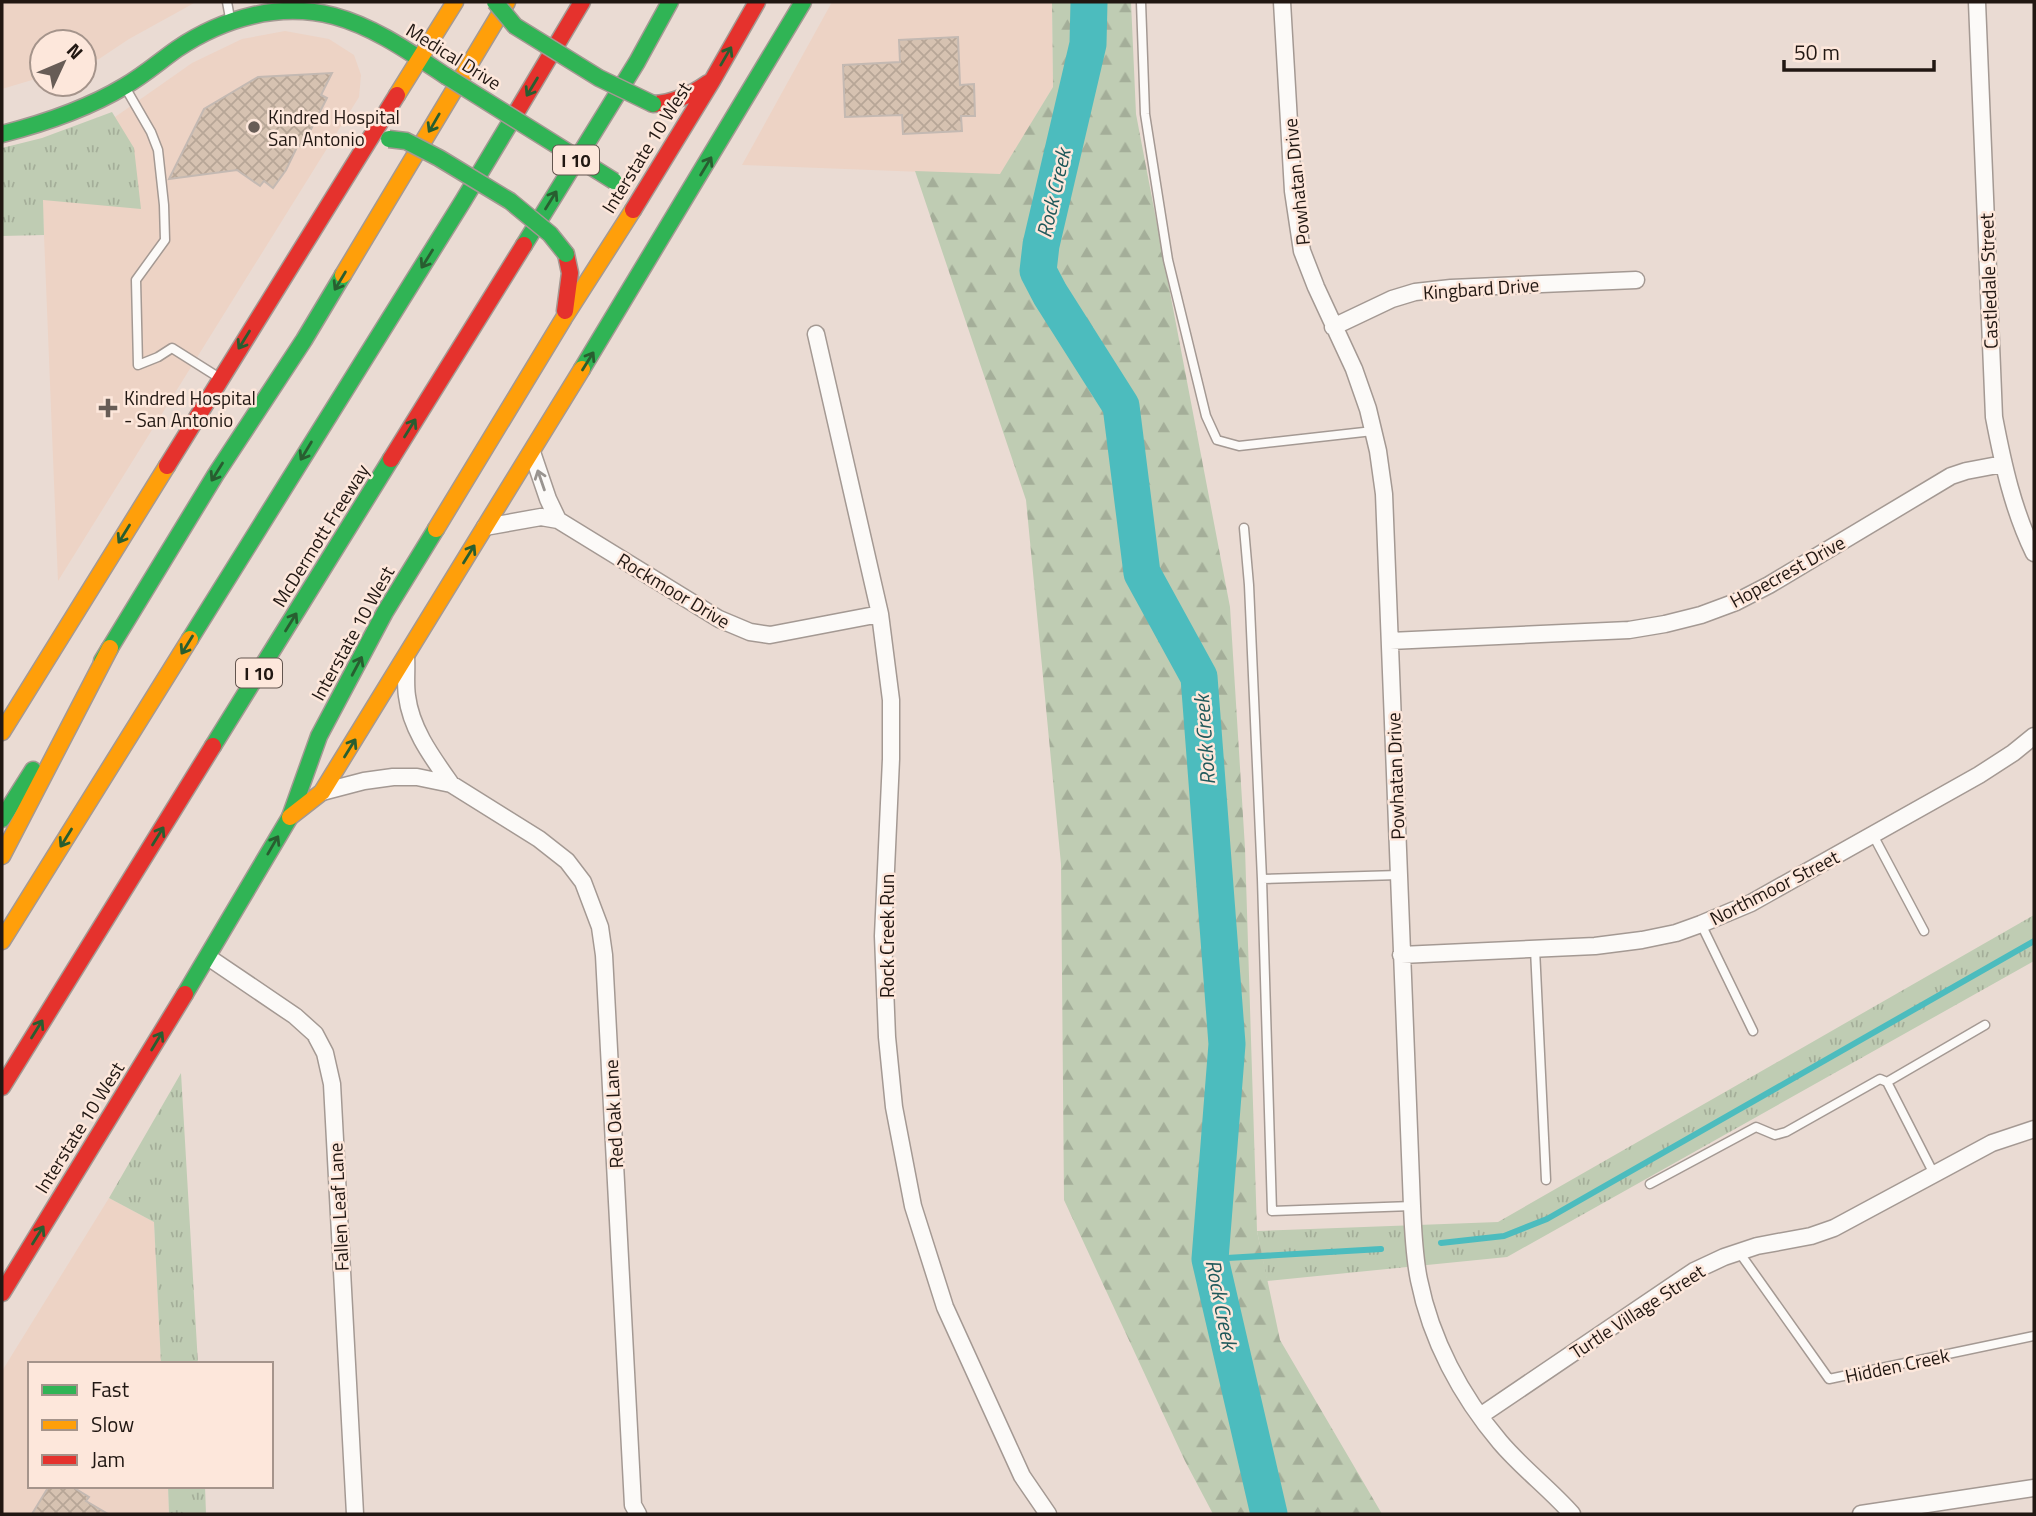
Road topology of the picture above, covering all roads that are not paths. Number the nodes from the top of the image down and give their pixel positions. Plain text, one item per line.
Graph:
1 (227, 2) edge
2 (455, 2) edge
3 (495, 2) edge
4 (507, 2) edge
5 (582, 2) edge
6 (670, 2) edge
7 (757, 2) edge
8 (803, 2) edge
9 (1141, 2) edge
10 (1282, 2) edge
11 (1978, 2) edge
12 (231, 21) junction
13 (419, 59) junction
14 (712, 80) junction
15 (124, 86) junction
16 (2, 134) edge
17 (356, 160) junction
18 (640, 199) junction
19 (1636, 280) dead end
20 (564, 317) junction
21 (1333, 327) junction
22 (816, 334) dead end
23 (220, 378) junction
24 (1373, 431) junction
25 (532, 452) junction
26 (2003, 464) junction
27 (558, 520) junction
28 (485, 527) junction
29 (1244, 528) dead end
30 (2034, 553) edge
31 (880, 614) junction
32 (1390, 640) junction
33 (110, 648) junction
34 (406, 657) junction
35 (2, 732) edge
36 (2034, 736) edge
37 (451, 783) junction
38 (323, 792) junction
39 (290, 817) junction
40 (2, 819) edge
41 (1873, 835) junction
42 (2, 856) edge
43 (1399, 875) junction
44 (1262, 879) junction
45 (1701, 924) junction
46 (1924, 931) dead end
47 (2, 940) edge
48 (1535, 949) junction
49 (1401, 956) junction
50 (208, 957) junction
51 (1984, 1025) dead end
52 (1754, 1031) dead end
53 (1887, 1082) junction
54 (2, 1087) edge
55 (2034, 1129) edge
56 (1934, 1174) junction
57 (1546, 1180) dead end
58 (1650, 1184) dead end
59 (1412, 1206) junction
60 (1740, 1252) junction
61 (2, 1293) edge
62 (2034, 1336) edge
63 (1480, 1416) junction
64 (2034, 1488) edge
65 (355, 1514) edge
66 (638, 1514) edge
67 (1048, 1514) edge
68 (1572, 1514) edge
69 (1861, 1514) edge

1 - 12 lane
2 - 13 main road
3 - 14 main road, bridge
4 -> 33 main road
5 -> 47 main road
54 -> 6 main road, McDermott Freeway / I 10
14 -> 7 main road, Interstate 10 West
25 -> 8 main road
9 - 24 lane
10 - 21 street, Powhatan Drive
11 - 26 street, Castledale Street
12 - 13 main road, Medical Drive
12 - 15 main road, Medical Drive
13 - 17 main road
13 - 18 main road, Medical Drive, bridge
14 - 18 main road, Interstate 10 West
15 - 16 main road, Medical Drive
15 - 23 lane
17 - 20 main road, bridge
17 -> 23 main road
18 - 20 main road, Interstate 10 West
19 - 21 street, Kingbard Drive
39 -> 20 main road, Interstate 10 West
21 - 24 street, Powhatan Drive
22 - 31 street, Rock Creek Run
23 -> 35 main road
24 - 32 street, Powhatan Drive
27 -> 25 street
25 - 28 main road
26 - 30 street, Castledale Street
26 - 32 street, Hopecrest Drive
27 - 28 street
27 - 31 street, Rockmoor Drive
34 -> 28 main road
29 - 44 lane
31 - 67 street, Rock Creek Run
32 - 43 street, Powhatan Drive
33 - 40 main road
33 - 42 main road
34 - 37 street, Red Oak Lane
38 -> 34 main road
36 - 41 street, Northmoor Street
37 - 38 street, Red Oak Lane
37 - 66 street, Red Oak Lane
38 - 39 main road
50 -> 39 main road, Interstate 10 West
41 - 45 street, Northmoor Street
41 - 46 lane
43 - 44 lane
43 - 49 street, Powhatan Drive
44 - 59 lane
45 - 48 street, Northmoor Street
45 - 52 lane
48 - 49 street, Northmoor Street
48 - 57 lane
49 - 59 street, Powhatan Drive
61 -> 50 main road, Interstate 10 West
50 - 65 street, Fallen Leaf Lane
51 - 53 lane
53 - 56 lane
53 - 58 lane
55 - 56 street, Turtle Village Street
56 - 60 street, Turtle Village Street
59 - 63 street, Powhatan Drive
60 - 62 lane, Hidden Creek
60 - 63 street, Turtle Village Street
63 - 68 street, Powhatan Drive
64 - 69 street

